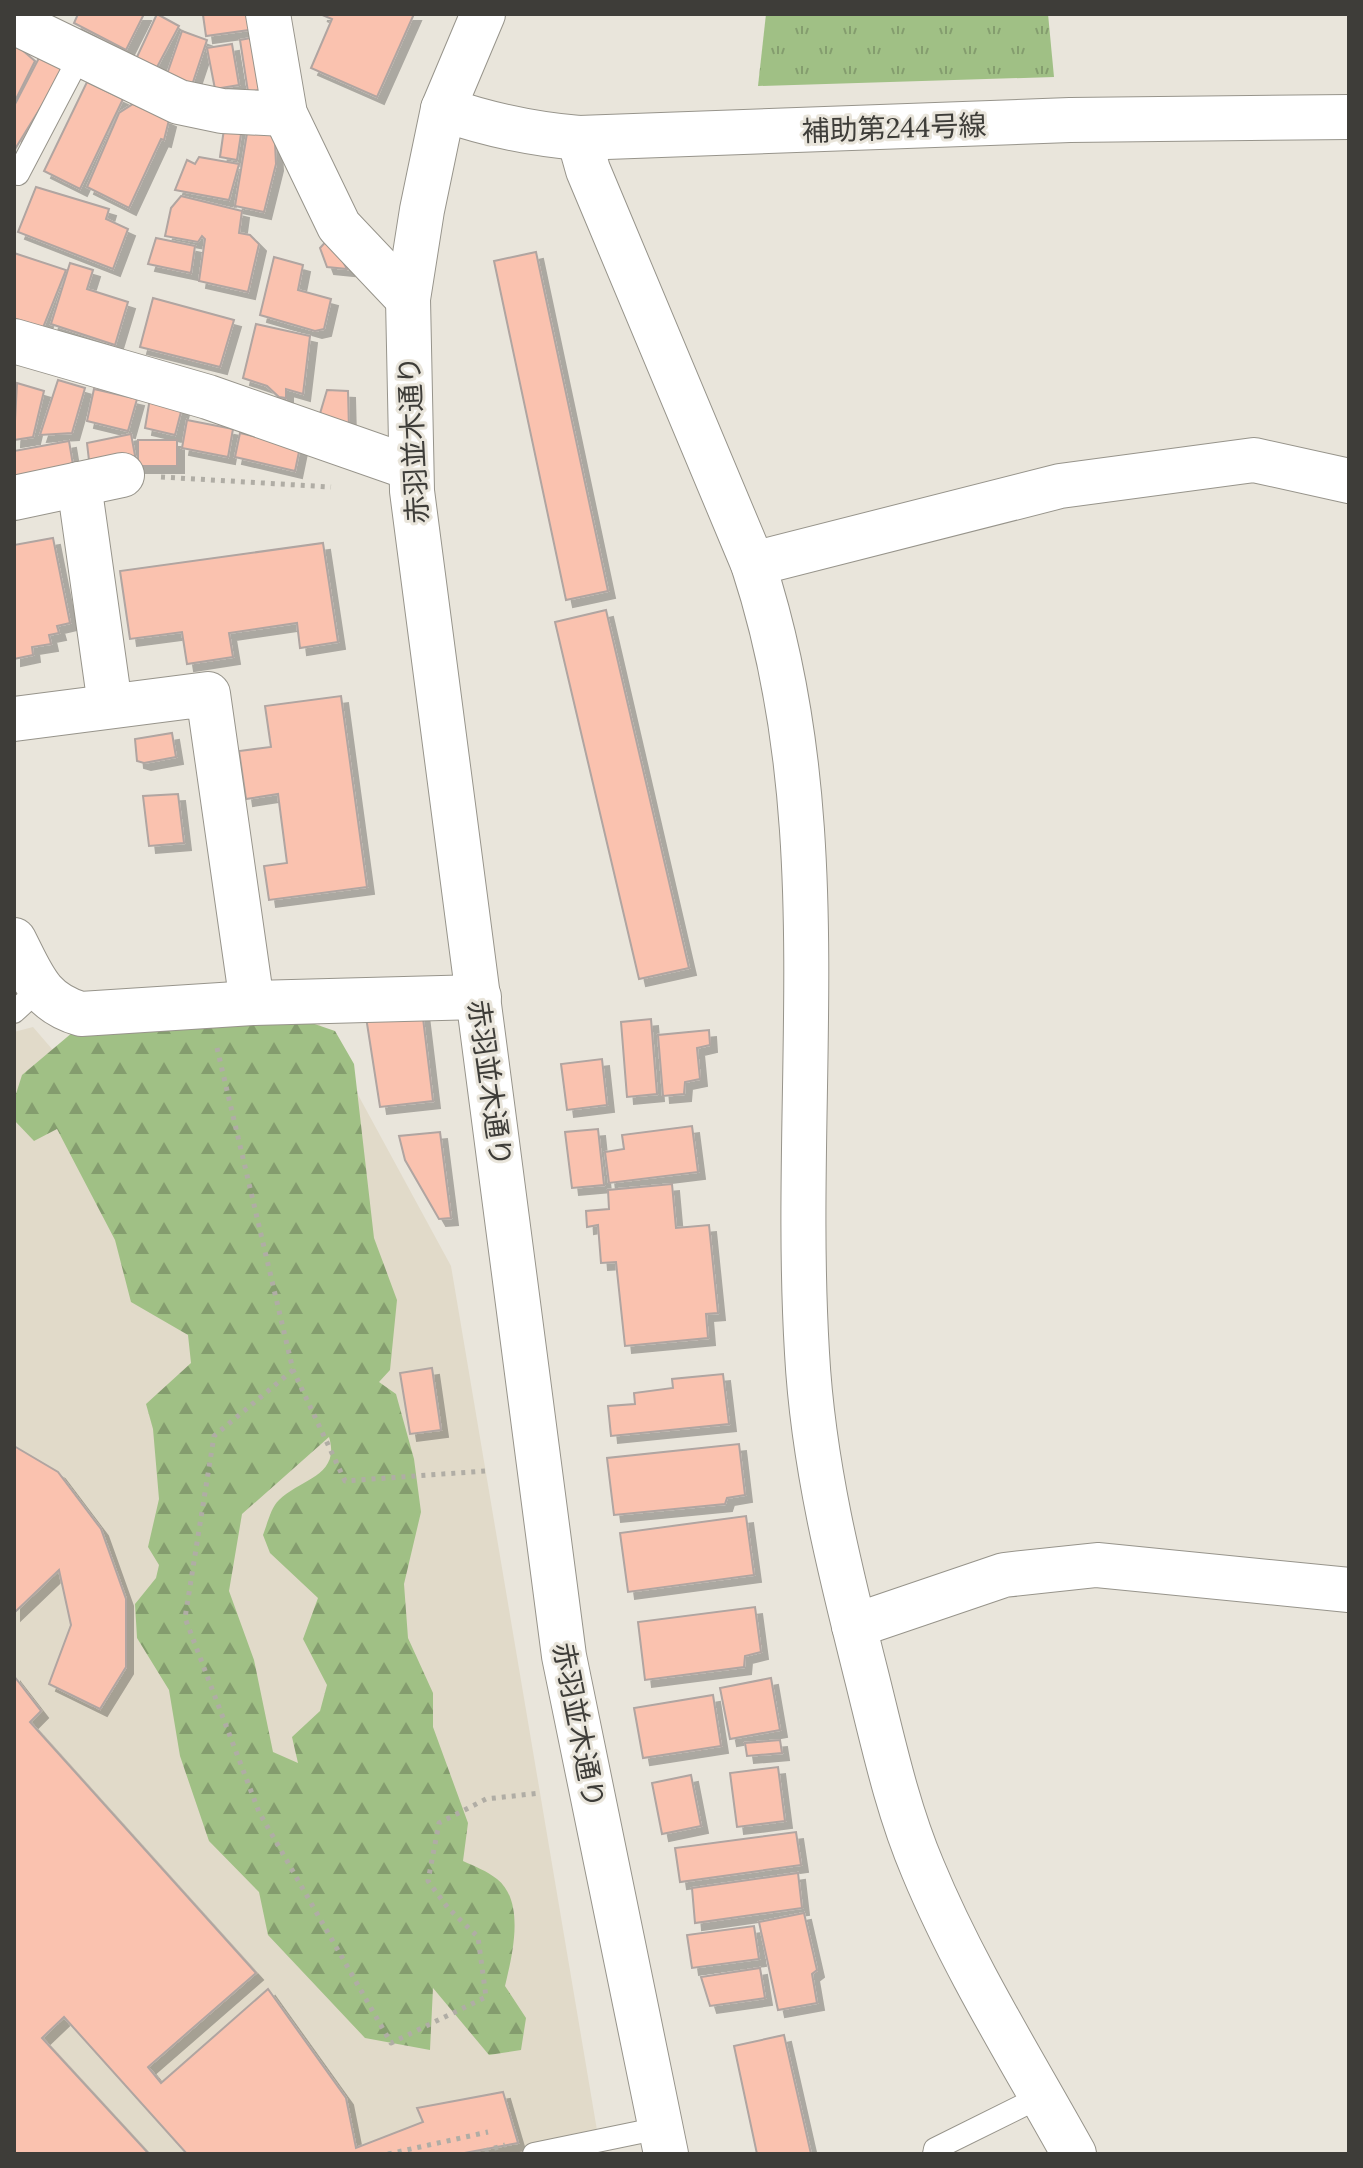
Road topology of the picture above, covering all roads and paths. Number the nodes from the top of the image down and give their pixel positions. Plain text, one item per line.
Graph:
1 (268, 14) edge
2 (483, 14) edge
3 (14, 22) edge
4 (81, 54) junction
5 (443, 109) junction
6 (285, 114) junction
7 (1349, 117) edge
8 (579, 138) junction
9 (14, 172) edge
10 (408, 299) junction
11 (14, 341) edge
12 (411, 468) junction
13 (122, 475) joint
14 (1349, 481) edge
15 (79, 484) junction
16 (336, 487) dead end
17 (14, 498) edge
18 (753, 564) junction
19 (110, 705) junction
20 (14, 719) edge
21 (14, 940) edge
22 (479, 997) junction
23 (26, 1000) edge
24 (252, 1003) junction
25 (208, 1008) junction
26 (293, 1370) junction
27 (485, 1471) dead end
28 (1349, 1590) edge
29 (854, 1626) junction
30 (540, 1793) dead end
31 (1042, 2096) junction
32 (488, 2132) dead end
33 (663, 2141) edge
34 (388, 2154) edge
35 (534, 2154) edge
36 (934, 2154) edge
37 (1074, 2154) edge

1 - 6 street
2 - 5 street, 赤羽並木通り
3 - 4 street
4 - 6 street
4 - 9 lane
5 - 8 street, 補助第244号線
5 - 10 street, 赤羽並木通り
6 - 10 street
7 - 8 street, 補助第244号線
8 - 18 street
10 - 12 street, 赤羽並木通り
11 - 12 street
12 - 22 street, 赤羽並木通り
13 - 15 street
13 - 16 path
14 - 18 street
15 - 17 street
15 - 19 street
18 - 29 street
19 - 20 street
19 - 24 street
21 - 23 street
22 - 24 street
22 - 33 street, 赤羽並木通り
23 - 25 street
24 - 25 street
25 - 26 path
26 - 27 path
26 - 30 path
28 - 29 street
29 - 31 street
31 - 36 lane
31 - 37 street
32 - 34 path
33 - 35 lane

